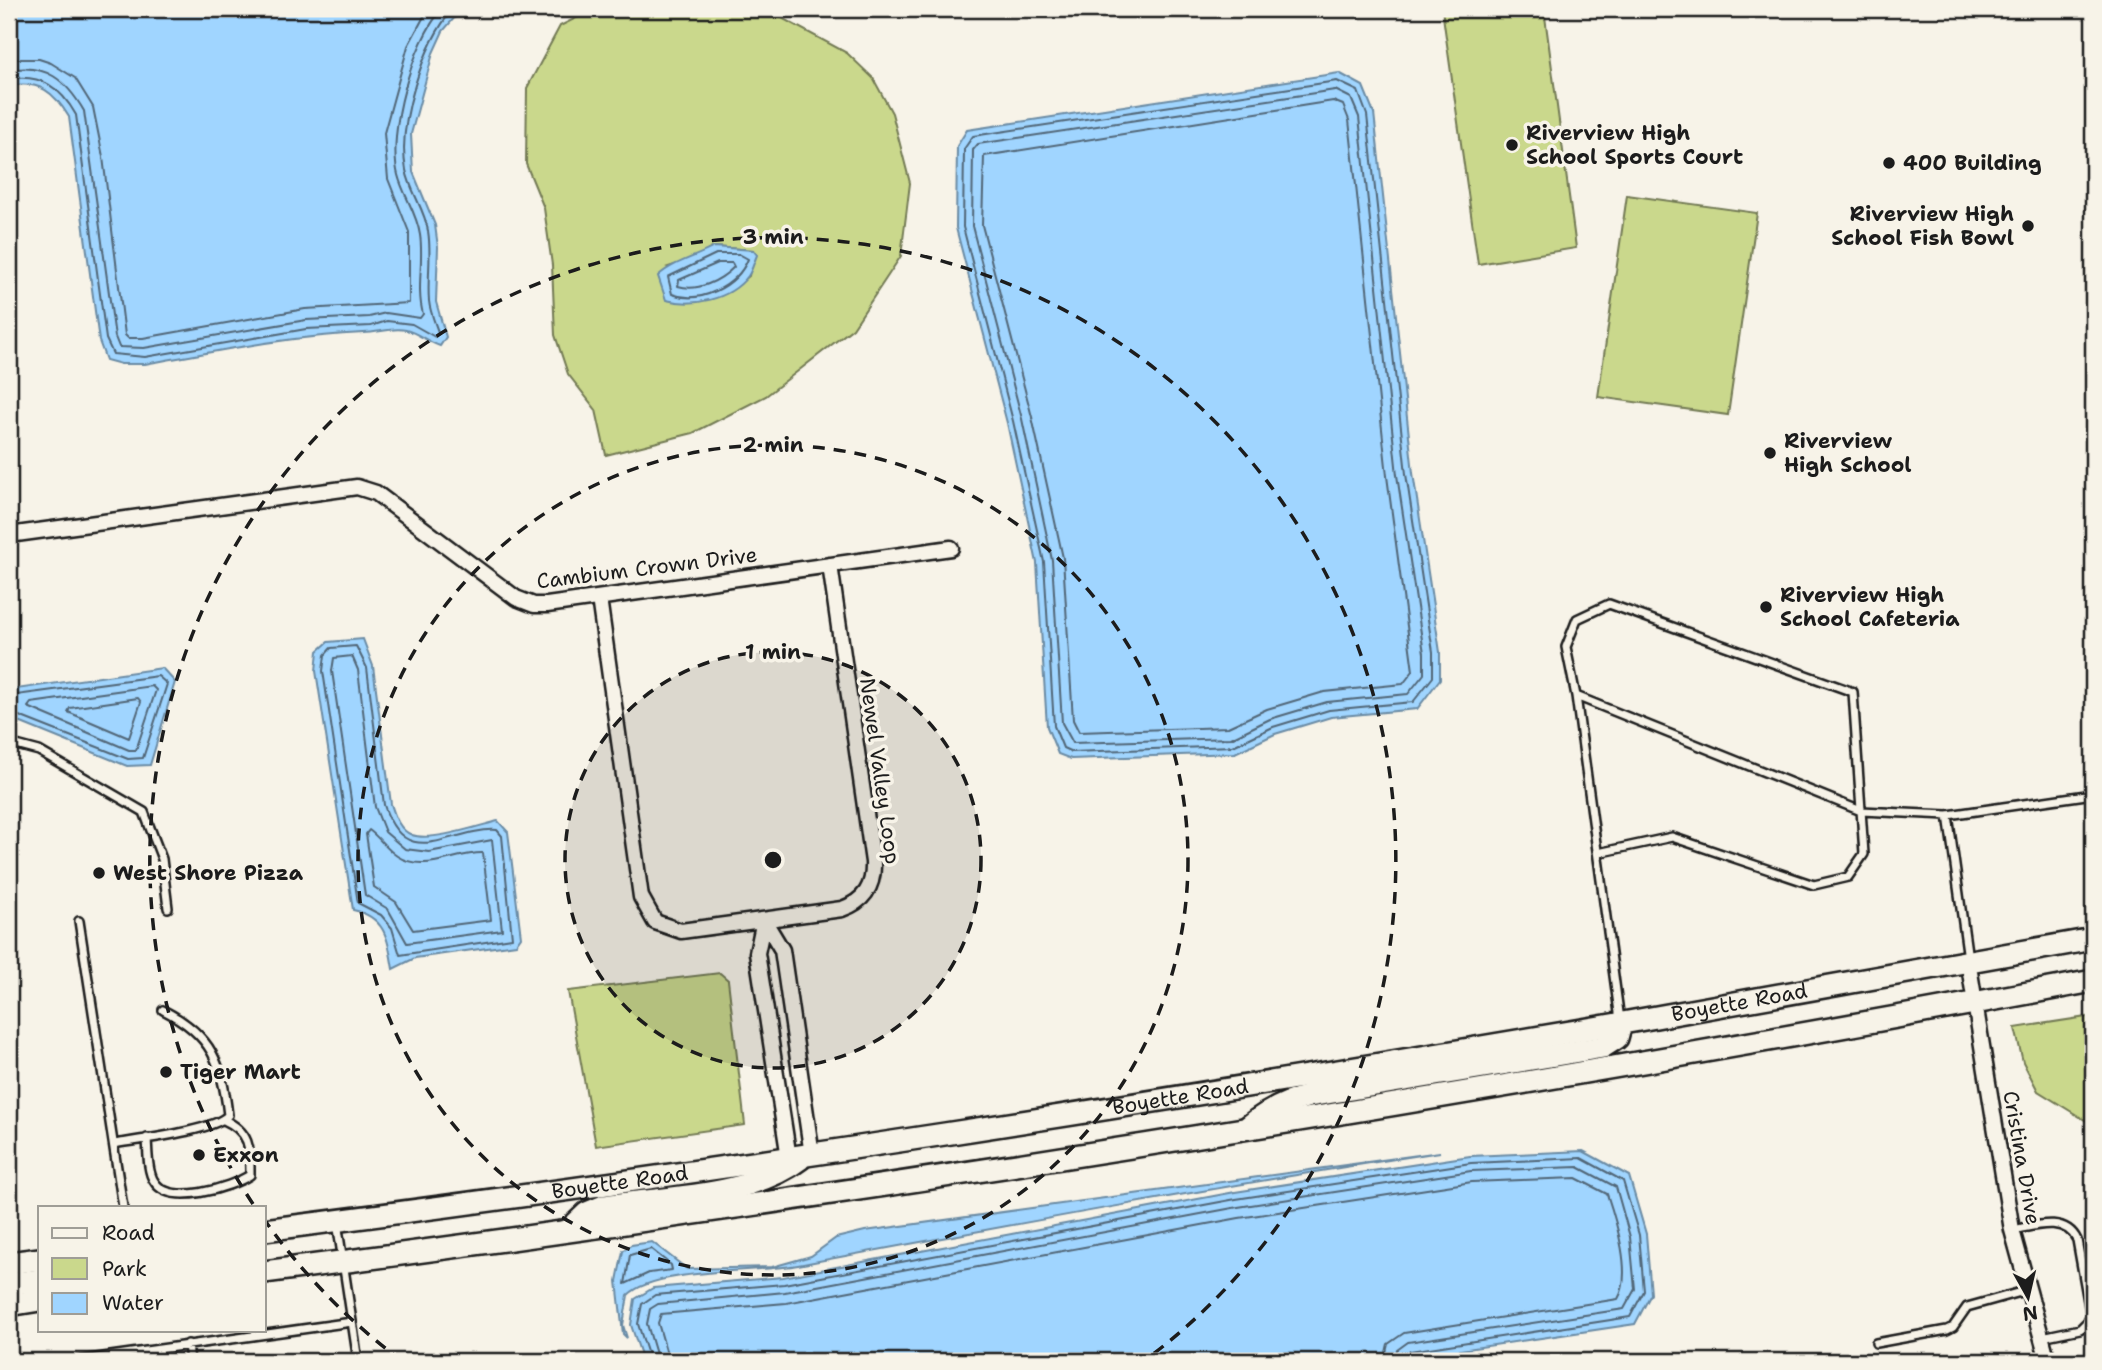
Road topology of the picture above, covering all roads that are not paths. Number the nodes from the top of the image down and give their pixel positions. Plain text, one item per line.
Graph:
1 (9, 535) edge
2 (951, 548) dead end
3 (830, 565) junction
4 (599, 598) junction
5 (1576, 696) junction
6 (9, 743) edge
7 (2093, 794) edge
8 (1861, 811) junction
9 (1948, 815) junction
10 (1598, 853) junction
11 (167, 908) dead end
12 (764, 920) junction
13 (79, 921) dead end
14 (2093, 939) edge
15 (1968, 960) junction
16 (2093, 981) edge
17 (1974, 1003) junction
18 (163, 1010) dead end
19 (1621, 1023) junction
20 (224, 1120) junction
21 (1245, 1129) junction
22 (147, 1138) junction
23 (114, 1144) junction
24 (802, 1156) junction
25 (123, 1206) edge
26 (337, 1221) junction
27 (266, 1230) edge
28 (569, 1230) junction
29 (2012, 1230) junction
30 (38, 1259) edge
31 (343, 1262) junction
32 (9, 1263) edge
33 (266, 1272) edge
34 (38, 1280) edge
35 (9, 1284) edge
36 (2029, 1290) junction
37 (38, 1300) edge
38 (9, 1304) edge
39 (352, 1322) junction
40 (2042, 1338) junction
41 (1876, 1343) dead end
42 (188, 1344) junction
43 (75, 1361) edge
44 (190, 1361) edge
45 (359, 1361) edge
46 (2048, 1361) edge

1 - 4 street, Cambium Crown Drive
2 - 3 street, Cambium Crown Drive
3 - 4 street, Cambium Crown Drive
3 - 12 street, Newel Valley Loop
4 - 12 street, Newel Valley Loop
5 - 8 lane
5 - 8 lane
5 - 10 lane
6 - 11 lane
7 - 9 lane
8 - 9 lane
8 - 10 lane
9 - 15 lane
10 - 19 lane
12 - 24 street
12 - 24 street
13 - 23 lane
14 - 15 main road, Boyette Road
15 - 17 street, Cristina Drive
15 - 19 main road, Boyette Road
16 - 17 main road, Boyette Road
17 - 21 main road, Boyette Road
17 - 29 street, Cristina Drive
18 - 20 lane
19 - 21 main road
19 - 24 main road, Boyette Road
20 - 22 lane
20 - 22 lane
21 - 28 main road, Boyette Road
22 - 23 lane
23 - 25 lane
24 - 26 main road, Boyette Road
24 - 28 main road
26 - 27 main road, Boyette Road
26 - 31 lane
28 - 31 main road, Boyette Road
29 - 36 street, Cristina Drive
29 - 40 lane
30 - 32 main road
31 - 33 main road, Boyette Road
31 - 39 lane
34 - 35 main road
36 - 40 street, Cristina Drive
36 - 41 lane
37 - 38 main road
39 - 42 lane
39 - 45 lane
40 - 46 street, Cristina Drive
42 - 43 lane
42 - 44 lane

